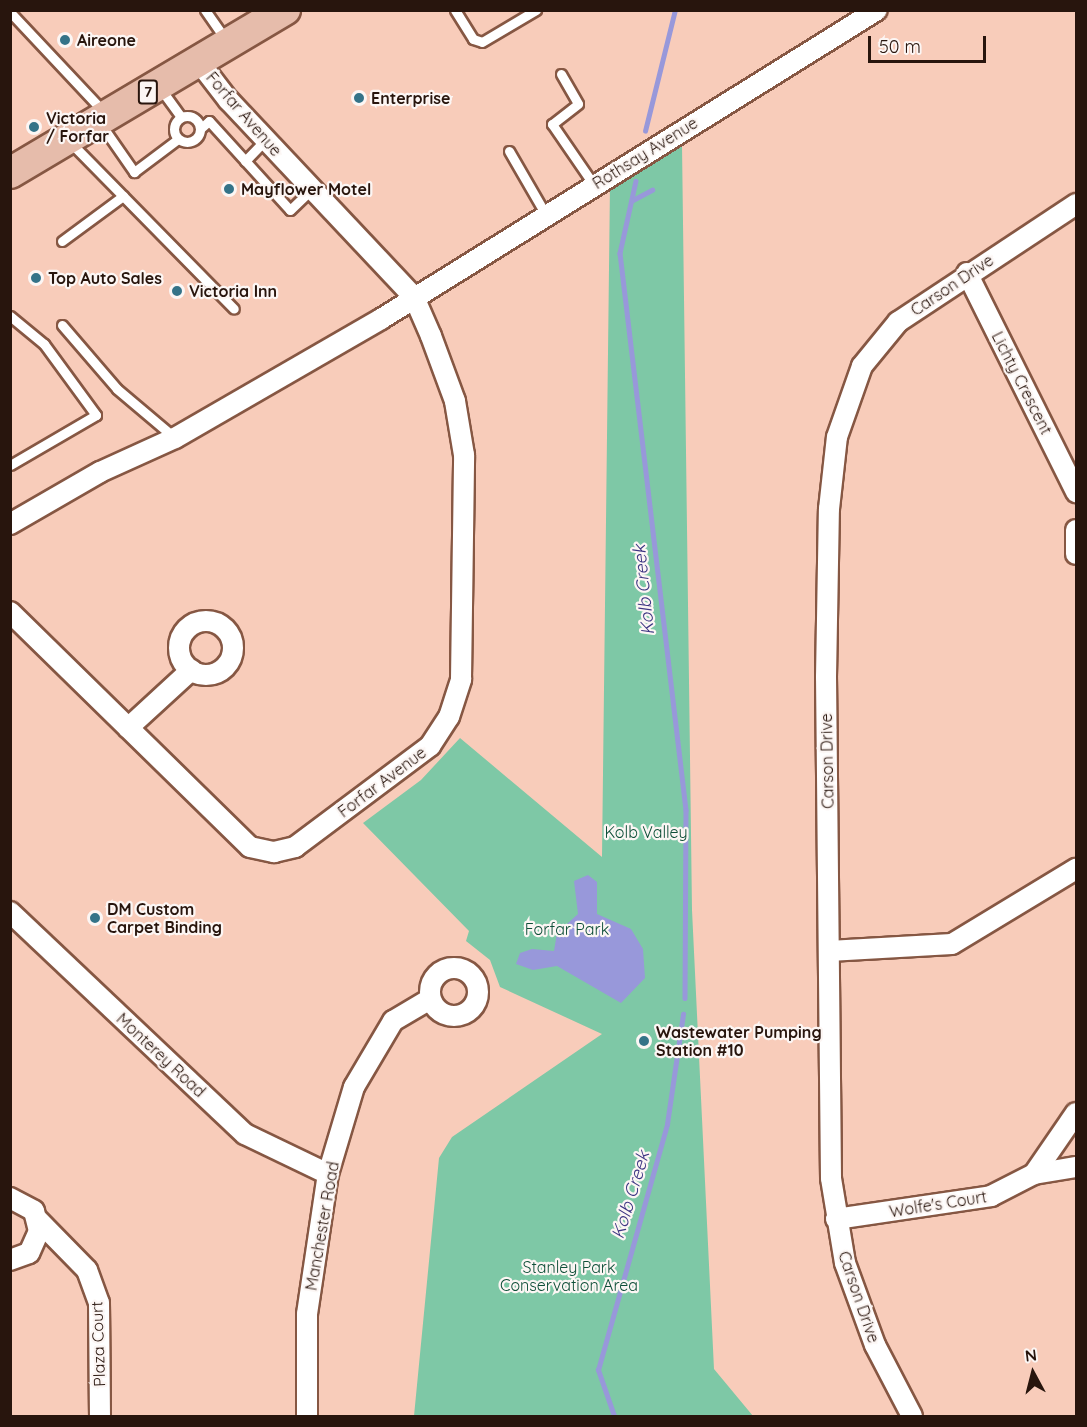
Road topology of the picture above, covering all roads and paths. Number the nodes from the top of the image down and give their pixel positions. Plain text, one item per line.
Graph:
1 (205, 10) edge
2 (285, 10) edge
3 (455, 10) edge
4 (536, 10) edge
5 (877, 10) edge
6 (10, 12) edge
7 (229, 44) junction
8 (199, 62) junction
9 (561, 74) dead end
10 (158, 86) junction
11 (181, 117) junction
12 (103, 118) junction
13 (200, 129) junction
14 (178, 139) junction
15 (68, 140) junction
16 (265, 140) junction
17 (509, 151) dead end
18 (245, 161) junction
19 (13, 168) edge
20 (594, 185) junction
21 (312, 189) junction
22 (123, 196) junction
23 (1077, 204) edge
24 (546, 215) junction
25 (62, 241) dead end
26 (967, 273) junction
27 (414, 297) junction
28 (234, 309) dead end
29 (10, 316) edge
30 (21, 324) junction
31 (62, 325) dead end
32 (10, 330) edge
33 (176, 438) junction
34 (10, 465) edge
35 (1077, 492) edge
36 (10, 524) edge
37 (1077, 530) edge
38 (1077, 554) edge
39 (10, 612) edge
40 (191, 670) dead end
41 (128, 728) junction
42 (1077, 869) edge
43 (10, 912) edge
44 (829, 951) junction
45 (430, 999) dead end
46 (1077, 1113) edge
47 (1077, 1167) edge
48 (328, 1174) junction
49 (1034, 1174) junction
50 (10, 1198) edge
51 (836, 1219) junction
52 (38, 1220) junction
53 (10, 1260) edge
54 (100, 1416) edge
55 (307, 1416) edge
56 (912, 1416) edge

1 - 7 lane
2 - 7 main road, 7
3 - 4 lane
5 - 20 street, Rothsay Avenue
6 - 12 lane
7 - 8 main road, 7
8 - 10 main road, 7
8 - 16 street, Forfar Avenue
9 - 20 lane
10 - 11 lane
10 - 12 main road, 7
11 - 13 lane
11 - 14 lane
12 - 14 lane
12 - 15 main road, 7
13 - 14 lane
13 - 18 lane
15 - 19 main road, 7
15 - 22 lane
16 - 18 lane
16 - 21 street, Forfar Avenue
17 - 24 lane
18 - 21 lane
20 - 24 street, Rothsay Avenue
21 - 27 street, Forfar Avenue
22 - 25 lane
22 - 28 lane
23 - 26 street, Carson Drive
24 - 27 street, Rothsay Avenue
26 - 35 street, Lichty Crescent
26 - 44 street, Carson Drive
27 - 33 street
27 - 41 street, Forfar Avenue
29 - 30 lane
30 - 32 lane
30 - 34 lane
31 - 33 lane
33 - 36 street
37 - 38 street
39 - 41 street, Forfar Avenue
40 - 41 street
42 - 44 street
43 - 48 street, Monterey Road
44 - 51 street, Carson Drive
45 - 48 street, Manchester Road
46 - 49 street, Wolfe's Court
47 - 49 street, Wolfe's Court
48 - 55 street, Manchester Road
49 - 51 street, Wolfe's Court
50 - 52 street, Plaza Court
51 - 56 street, Carson Drive
52 - 53 street
52 - 54 street, Plaza Court

